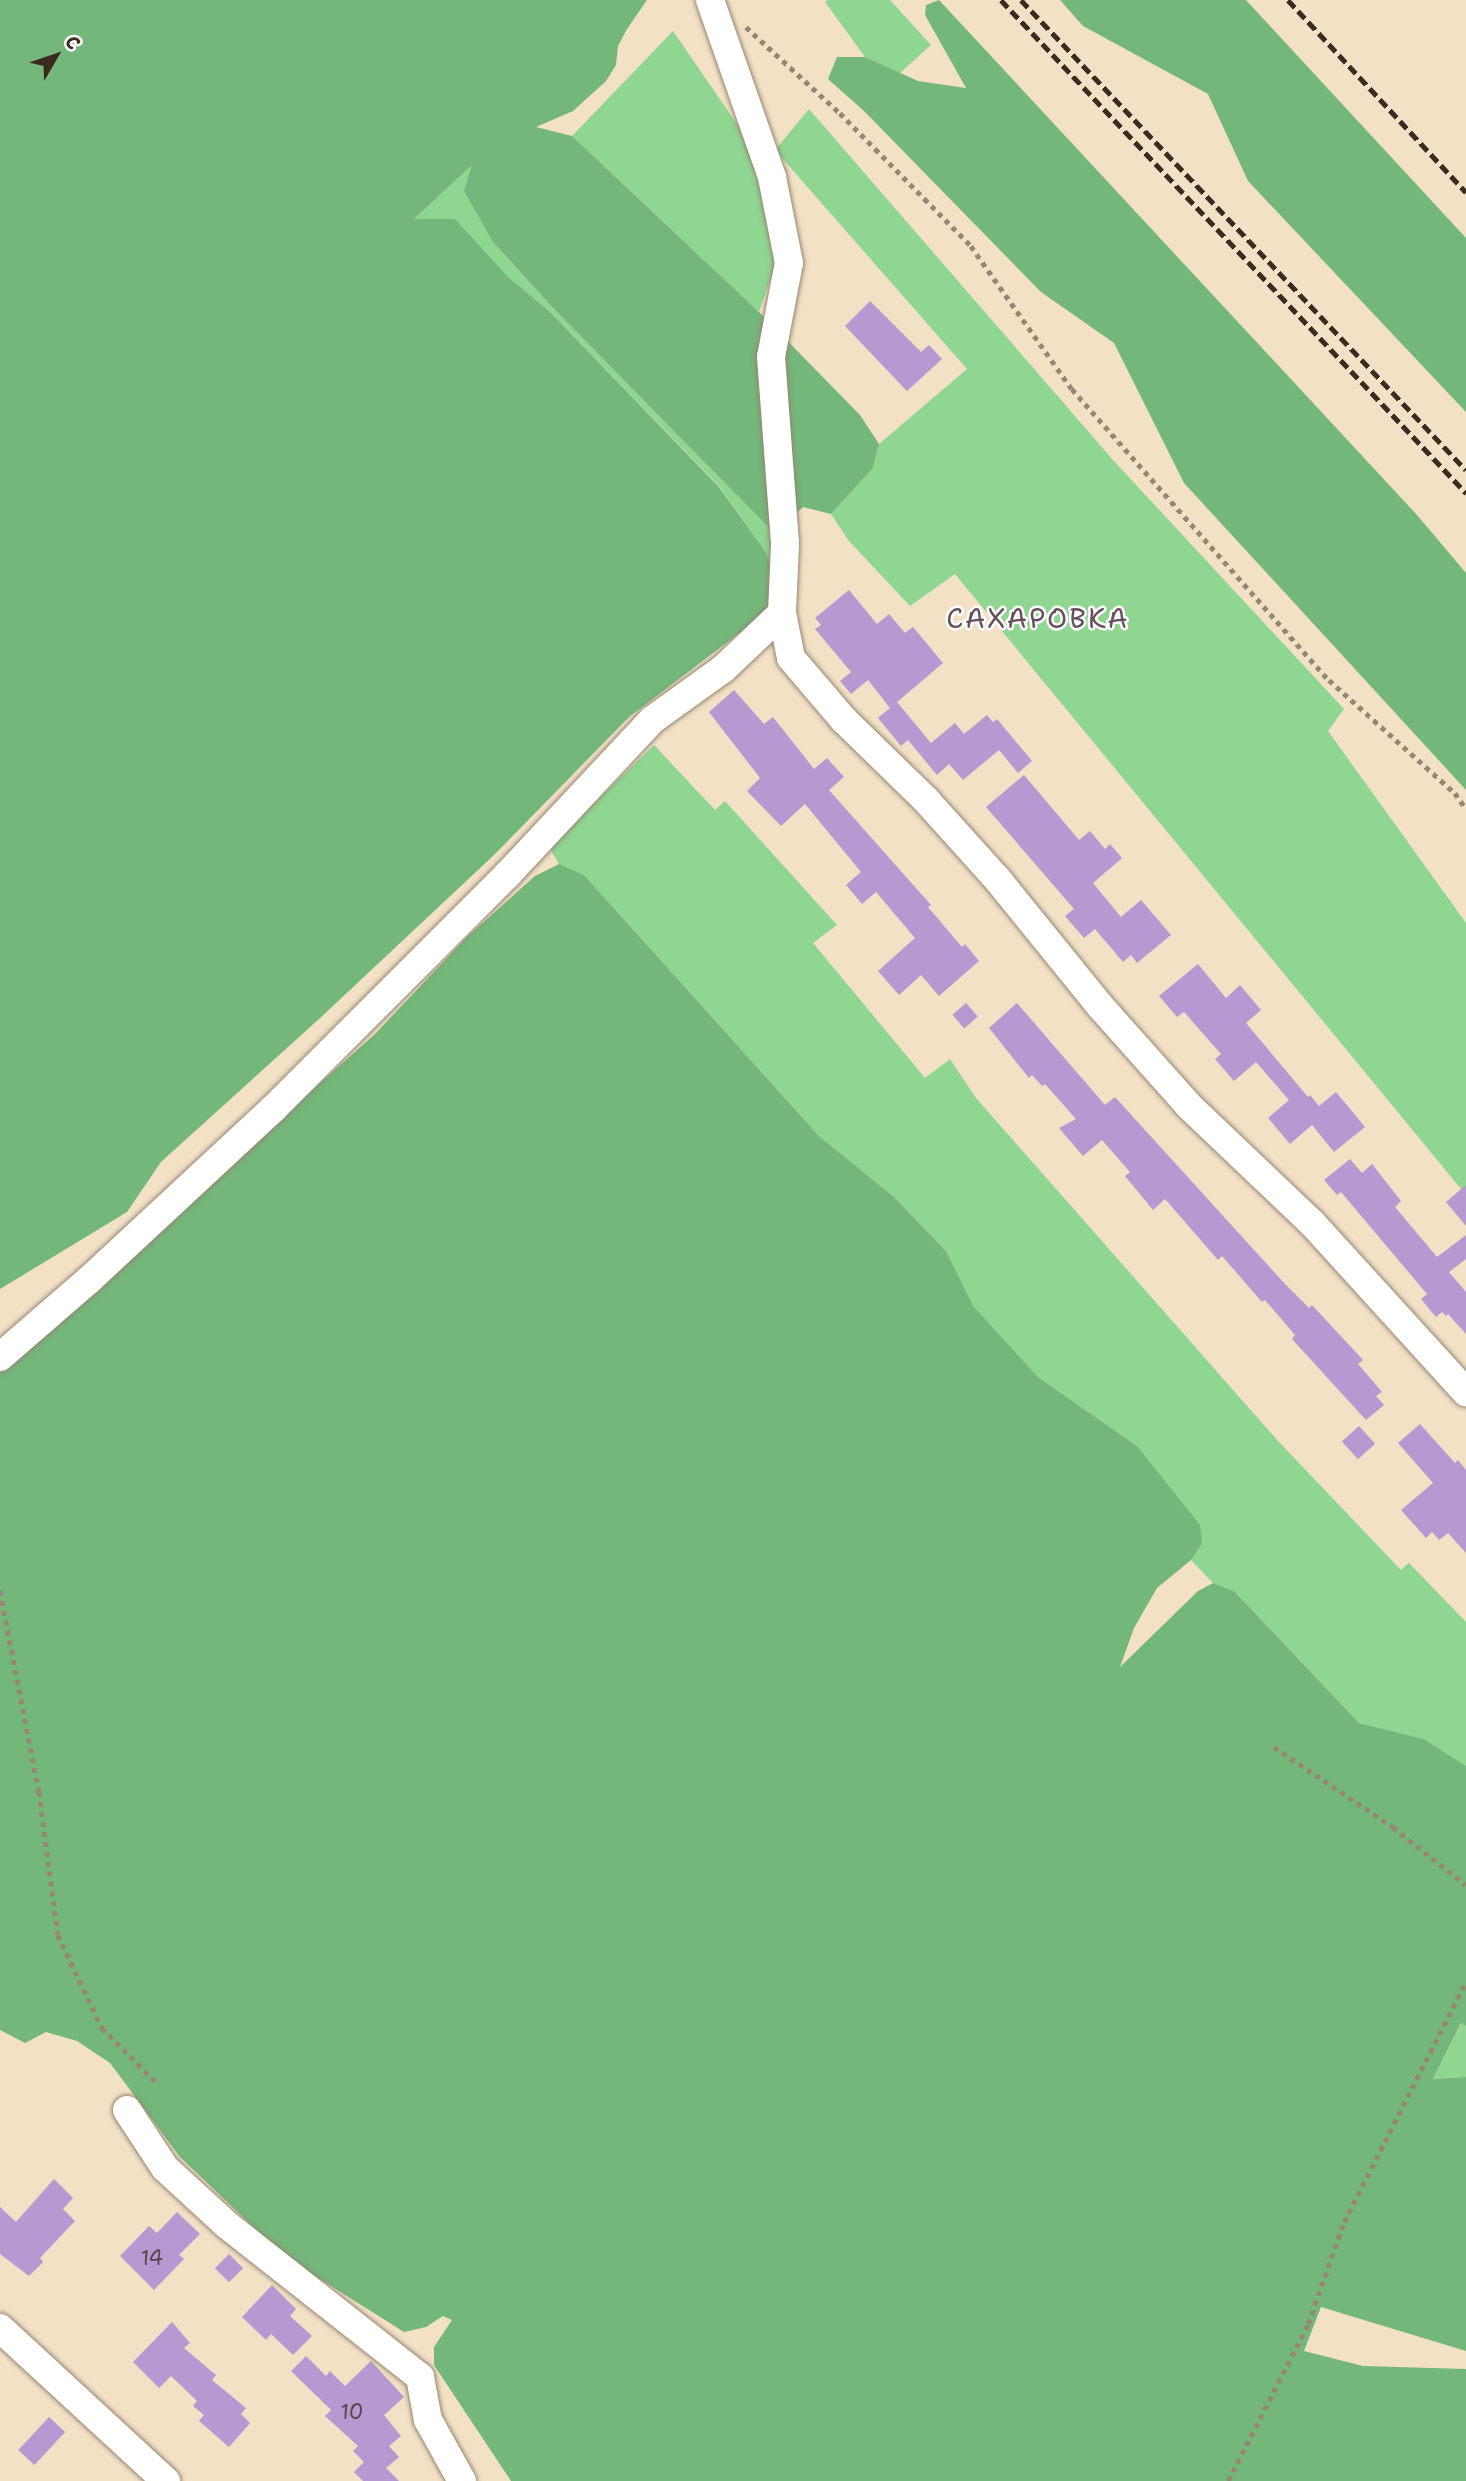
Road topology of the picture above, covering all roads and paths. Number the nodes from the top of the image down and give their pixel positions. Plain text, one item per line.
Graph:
1 (710, 0) edge
2 (739, 20) dead end
3 (782, 613) junction
4 (1466, 809) edge
5 (0, 1357) edge
6 (1466, 1392) edge
7 (0, 1591) edge
8 (1274, 1747) dead end
9 (1466, 1885) edge
10 (1466, 1982) edge
11 (158, 2084) dead end
12 (127, 2110) dead end
13 (0, 2328) edge
14 (166, 2481) edge
15 (462, 2481) edge
16 (1228, 2481) edge

1 - 3 street
2 - 4 path
3 - 5 street
3 - 6 street
7 - 11 path
8 - 9 path
10 - 16 path
12 - 15 street
13 - 14 street

